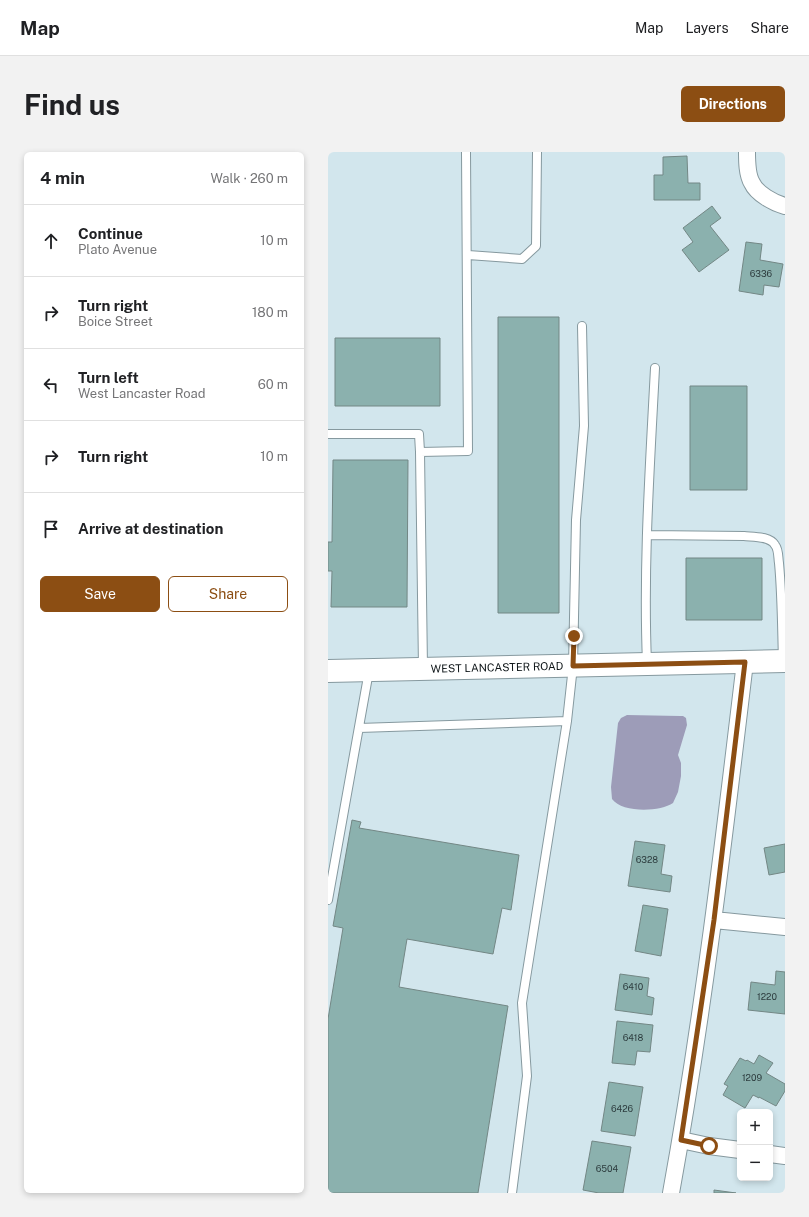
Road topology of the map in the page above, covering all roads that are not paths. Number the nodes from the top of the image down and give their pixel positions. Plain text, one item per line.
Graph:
1 (466, 152) edge
2 (537, 152) edge
3 (747, 152) edge
4 (785, 206) edge
5 (468, 255) junction
6 (582, 326) dead end
7 (655, 368) dead end
8 (328, 434) edge
9 (420, 452) junction
10 (647, 535) junction
11 (784, 661) edge
12 (745, 662) junction
13 (647, 664) junction
14 (573, 666) junction
15 (423, 669) junction
16 (369, 670) junction
17 (328, 671) edge
18 (567, 721) junction
19 (359, 728) junction
20 (328, 900) edge
21 (714, 920) junction
22 (785, 927) edge
23 (681, 1140) junction
24 (737, 1150) edge
25 (773, 1154) edge
26 (785, 1156) edge
27 (512, 1193) edge
28 (671, 1193) edge

1 - 5 lane
2 - 5 lane
3 - 4 street
5 - 9 lane
6 - 14 lane
7 - 10 lane
8 - 9 lane
9 - 15 lane
10 - 11 lane
10 - 13 lane
11 - 12 street, WEST LANCASTER ROAD
12 - 13 street, WEST LANCASTER ROAD
12 - 21 street
13 - 14 street, WEST LANCASTER ROAD
14 - 15 street, WEST LANCASTER ROAD
14 - 18 lane
15 - 16 street, WEST LANCASTER ROAD
16 - 17 street, WEST LANCASTER ROAD
16 - 19 lane
18 - 19 lane
18 - 27 lane
19 - 20 lane
21 - 22 street
21 - 23 street
23 - 24 street
23 - 28 street
25 - 26 street

